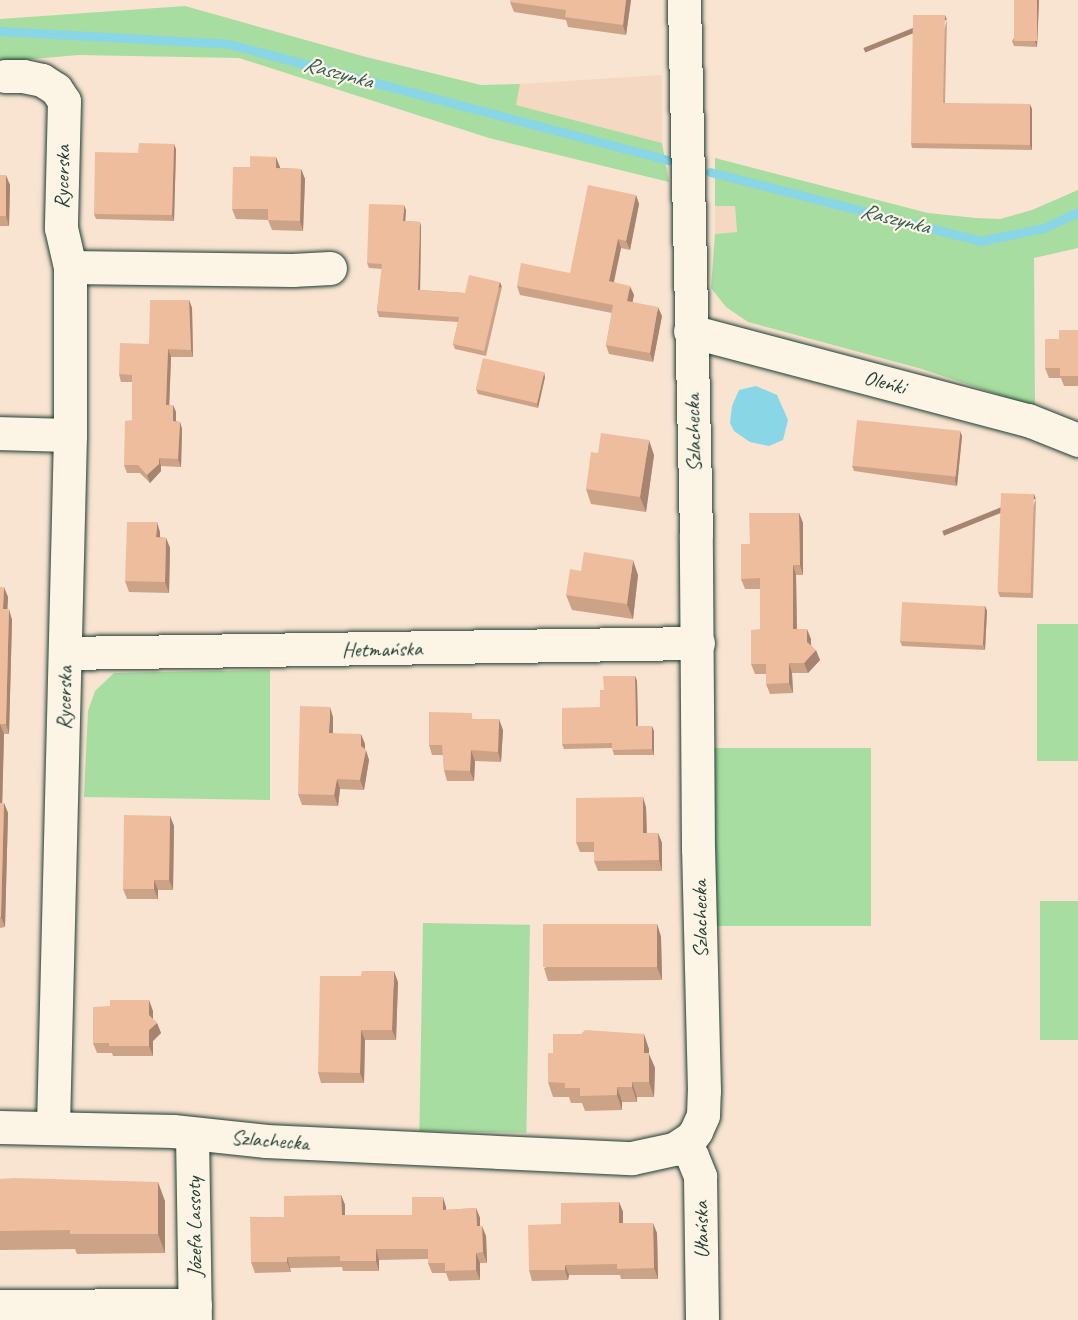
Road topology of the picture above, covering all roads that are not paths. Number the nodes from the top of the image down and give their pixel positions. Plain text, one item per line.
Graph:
1 (684, 0) edge
2 (5, 76) dead end
3 (69, 267) junction
4 (330, 268) dead end
5 (690, 331) junction
6 (0, 433) edge
7 (70, 435) junction
8 (1078, 440) edge
9 (698, 643) junction
10 (65, 653) junction
11 (0, 1127) edge
12 (53, 1128) junction
13 (192, 1134) junction
14 (683, 1144) junction
15 (0, 1305) edge
16 (195, 1312) edge
17 (702, 1320) edge

1 - 5 street, Szlachecka
2 - 3 street, Rycerska
3 - 4 street
3 - 7 street, Rycerska
5 - 8 street, Oleńki
5 - 9 street, Szlachecka
6 - 7 street
7 - 10 street, Rycerska
9 - 10 street, Hetmańska
9 - 14 street, Szlachecka
10 - 12 street, Rycerska
11 - 12 street, Szlachecka
12 - 13 street, Szlachecka
13 - 14 street, Szlachecka
13 - 16 street, Józefa Lassoty
14 - 17 street, Ułańska
15 - 16 street

